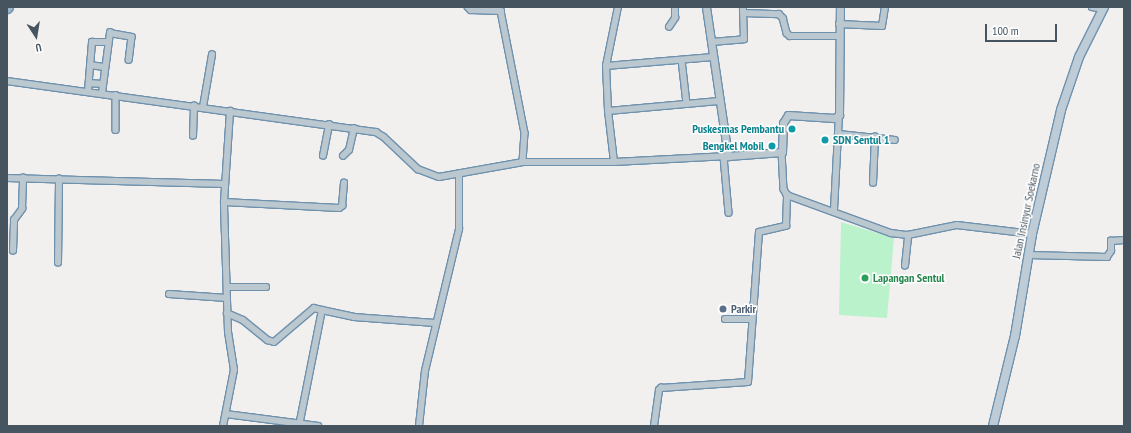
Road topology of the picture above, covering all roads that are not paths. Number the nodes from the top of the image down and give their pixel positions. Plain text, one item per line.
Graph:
1 (468, 7) edge
2 (618, 7) edge
3 (675, 7) edge
4 (706, 7) edge
5 (840, 7) edge
6 (884, 7) edge
7 (1092, 7) edge
8 (1104, 8) edge
9 (744, 10) edge
10 (839, 24) junction
11 (669, 28) dead end
12 (838, 36) junction
13 (108, 42) junction
14 (712, 42) junction
15 (212, 55) dead end
16 (713, 57) junction
17 (129, 60) dead end
18 (682, 60) junction
19 (90, 65) junction
20 (606, 66) junction
21 (104, 68) junction
22 (7, 81) edge
23 (89, 83) junction
24 (102, 84) junction
25 (88, 91) junction
26 (102, 93) junction
27 (116, 95) junction
28 (719, 101) junction
29 (687, 104) junction
30 (194, 106) junction
31 (203, 107) junction
32 (230, 111) junction
33 (608, 111) junction
34 (839, 115) junction
35 (329, 125) junction
36 (354, 129) junction
37 (116, 130) dead end
38 (839, 134) junction
39 (193, 136) dead end
40 (875, 137) junction
41 (895, 140) dead end
42 (782, 152) junction
43 (323, 156) dead end
44 (343, 156) dead end
45 (726, 157) junction
46 (523, 162) junction
47 (614, 162) junction
48 (459, 174) junction
49 (7, 178) edge
50 (23, 178) junction
51 (58, 179) junction
52 (344, 183) dead end
53 (873, 183) dead end
54 (225, 184) junction
55 (787, 195) junction
56 (224, 202) junction
57 (834, 210) junction
58 (729, 213) dead end
59 (1032, 234) junction
60 (908, 235) junction
61 (1124, 240) edge
62 (14, 250) dead end
63 (1029, 255) junction
64 (58, 263) dead end
65 (905, 266) dead end
66 (266, 286) dead end
67 (227, 287) junction
68 (169, 294) dead end
69 (227, 298) junction
70 (322, 310) junction
71 (227, 313) junction
72 (725, 318) dead end
73 (752, 319) junction
74 (436, 323) junction
75 (226, 414) junction
76 (299, 425) edge
77 (223, 426) edge
78 (318, 426) edge
79 (419, 426) edge
80 (654, 426) edge
81 (993, 426) edge

1 - 46 street
2 - 20 street
3 - 11 street
4 - 14 street
5 - 10 street
6 - 10 street
7 - 8 street
8 - 59 main road, Jalan Insinyur Soekarno
9 - 12 street
9 - 14 street
10 - 12 street
12 - 34 street
13 - 17 street
13 - 19 street
13 - 21 street
14 - 16 street
15 - 31 street
16 - 18 street
16 - 28 street
18 - 20 street
18 - 29 street
19 - 21 street
19 - 23 street
20 - 33 street
21 - 24 street
22 - 25 street
23 - 24 street
23 - 25 street
24 - 26 street
25 - 26 street
26 - 27 street
27 - 30 street
27 - 37 street
28 - 29 street
28 - 45 street
29 - 33 street
30 - 31 street
30 - 39 street
31 - 32 street
32 - 35 street
32 - 54 street
33 - 47 street
34 - 38 street
34 - 42 street
35 - 36 street
35 - 43 street
36 - 44 street
36 - 48 street
38 - 40 street
38 - 57 street
40 - 41 street
40 - 53 street
42 - 45 street
42 - 55 street
45 - 47 street
45 - 58 street
46 - 47 street
46 - 48 street
48 - 74 street
49 - 50 street
50 - 51 street
50 - 62 street
51 - 54 street
51 - 64 street
52 - 56 street
54 - 56 street
55 - 57 street
55 - 73 street
56 - 67 street
57 - 60 street
59 - 60 street
59 - 63 main road, Jalan Insinyur Soekarno
60 - 65 street
61 - 63 street
63 - 81 main road, Jalan Insinyur Soekarno
66 - 67 street
67 - 69 street
68 - 69 street
69 - 71 street
70 - 71 street
70 - 74 street
70 - 76 street
71 - 75 street
72 - 73 street
73 - 80 street
74 - 79 street
75 - 76 street
75 - 77 street
76 - 78 street

